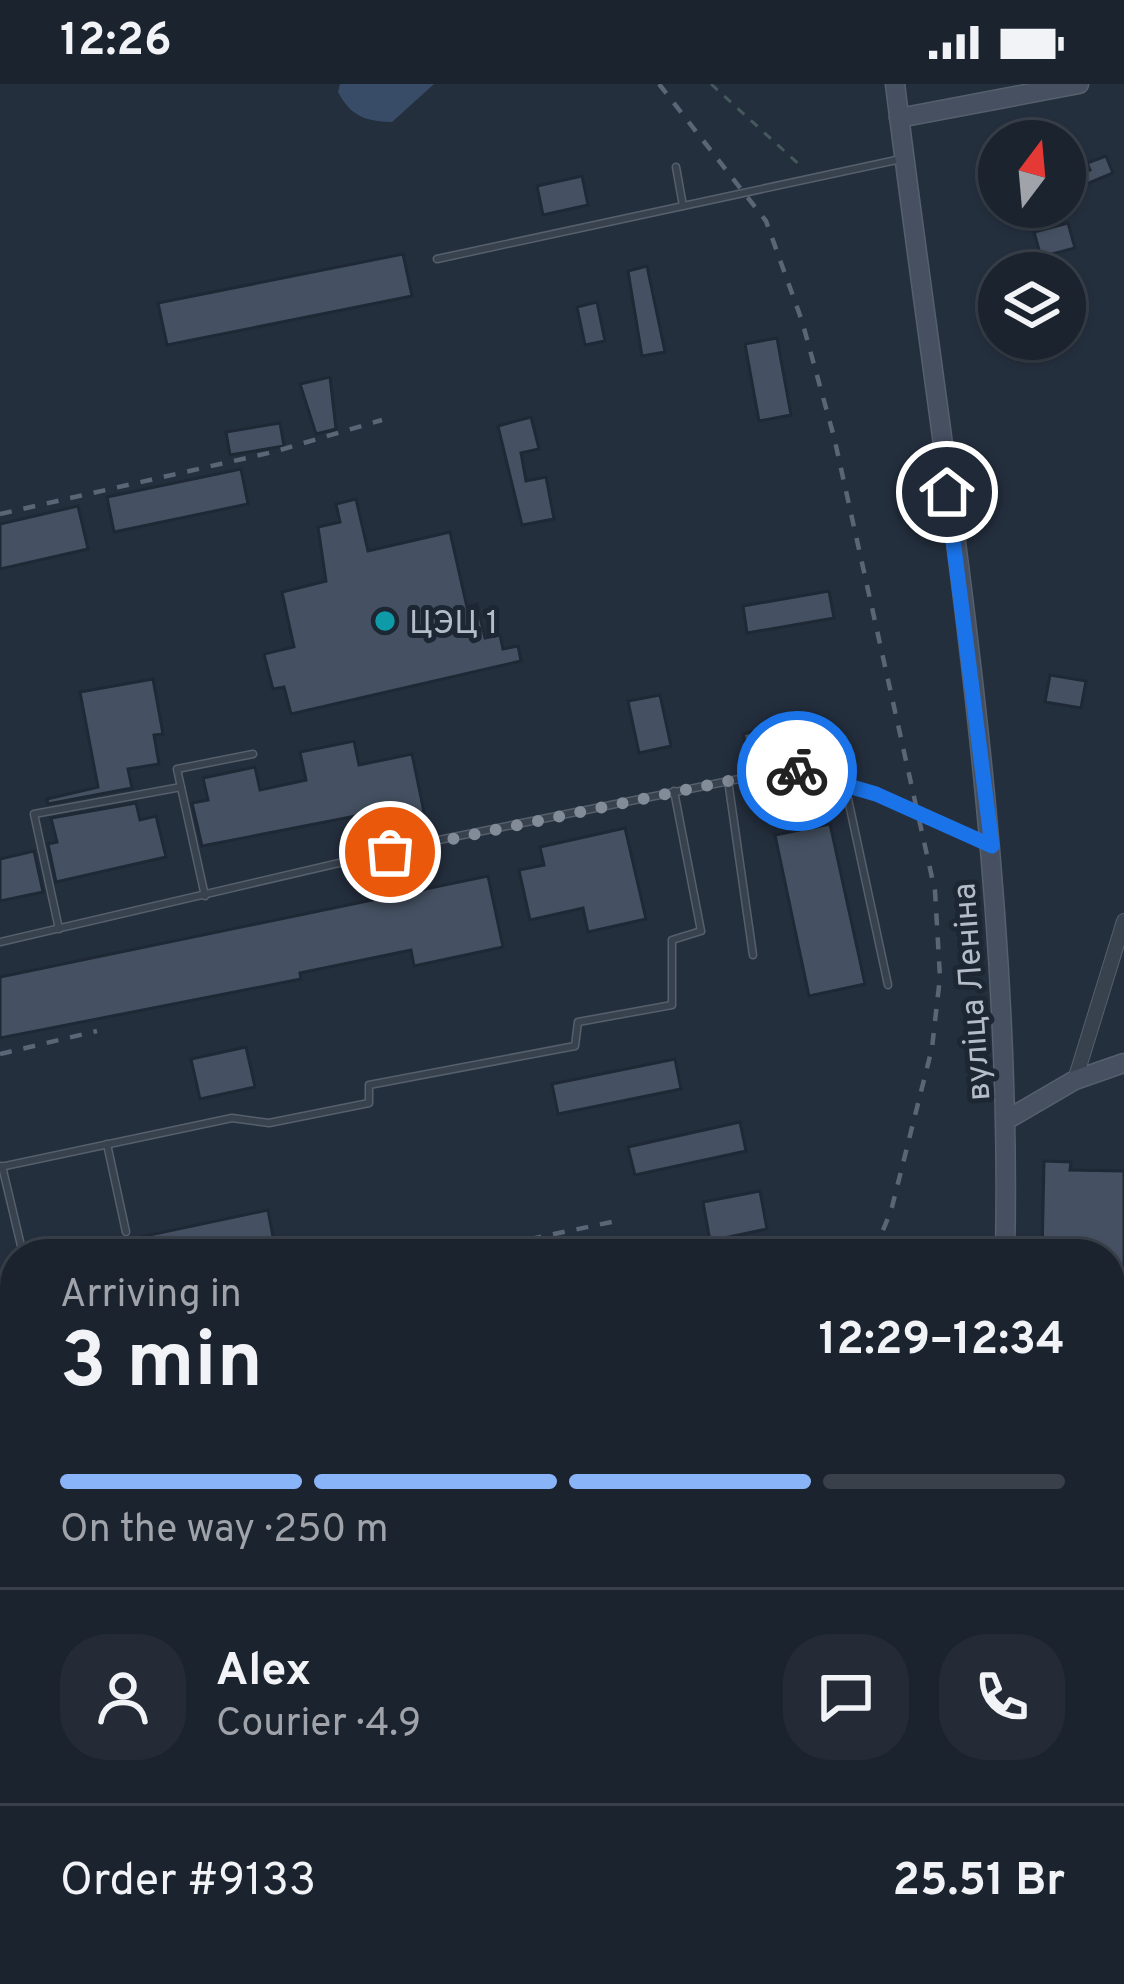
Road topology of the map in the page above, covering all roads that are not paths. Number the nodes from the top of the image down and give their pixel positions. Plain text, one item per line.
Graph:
1 (895, 84) edge
2 (1079, 84) edge
3 (1037, 88) edge
4 (899, 118) junction
5 (904, 158) junction
6 (676, 166) dead end
7 (683, 206) junction
8 (437, 259) dead end
9 (253, 754) dead end
10 (728, 780) junction
11 (845, 785) junction
12 (181, 787) junction
13 (674, 791) junction
14 (992, 846) junction
15 (205, 896) junction
16 (1124, 921) edge
17 (59, 929) junction
18 (0, 942) edge
19 (753, 955) dead end
20 (888, 985) dead end
21 (1124, 1064) edge
22 (1075, 1081) junction
23 (1008, 1119) junction
24 (107, 1144) junction
25 (1, 1166) edge
26 (126, 1232) dead end
27 (19, 1239) edge
28 (1005, 1239) edge

1 - 4 main road, вуліца Леніна
2 - 3 main road
3 - 4 main road
4 - 5 main road, вуліца Леніна
5 - 7 lane
5 - 14 main road, вуліца Леніна
6 - 7 lane
7 - 8 lane
9 - 12 lane
10 - 11 lane
10 - 13 lane
10 - 19 lane
11 - 14 lane
11 - 20 lane
12 - 15 lane
12 - 17 lane
13 - 15 lane
13 - 24 lane
14 - 23 main road, вуліца Леніна
15 - 17 lane
16 - 22 street
17 - 18 lane
21 - 22 main road
22 - 23 main road
23 - 28 main road, вуліца Леніна
24 - 25 lane
24 - 26 lane
25 - 27 lane

